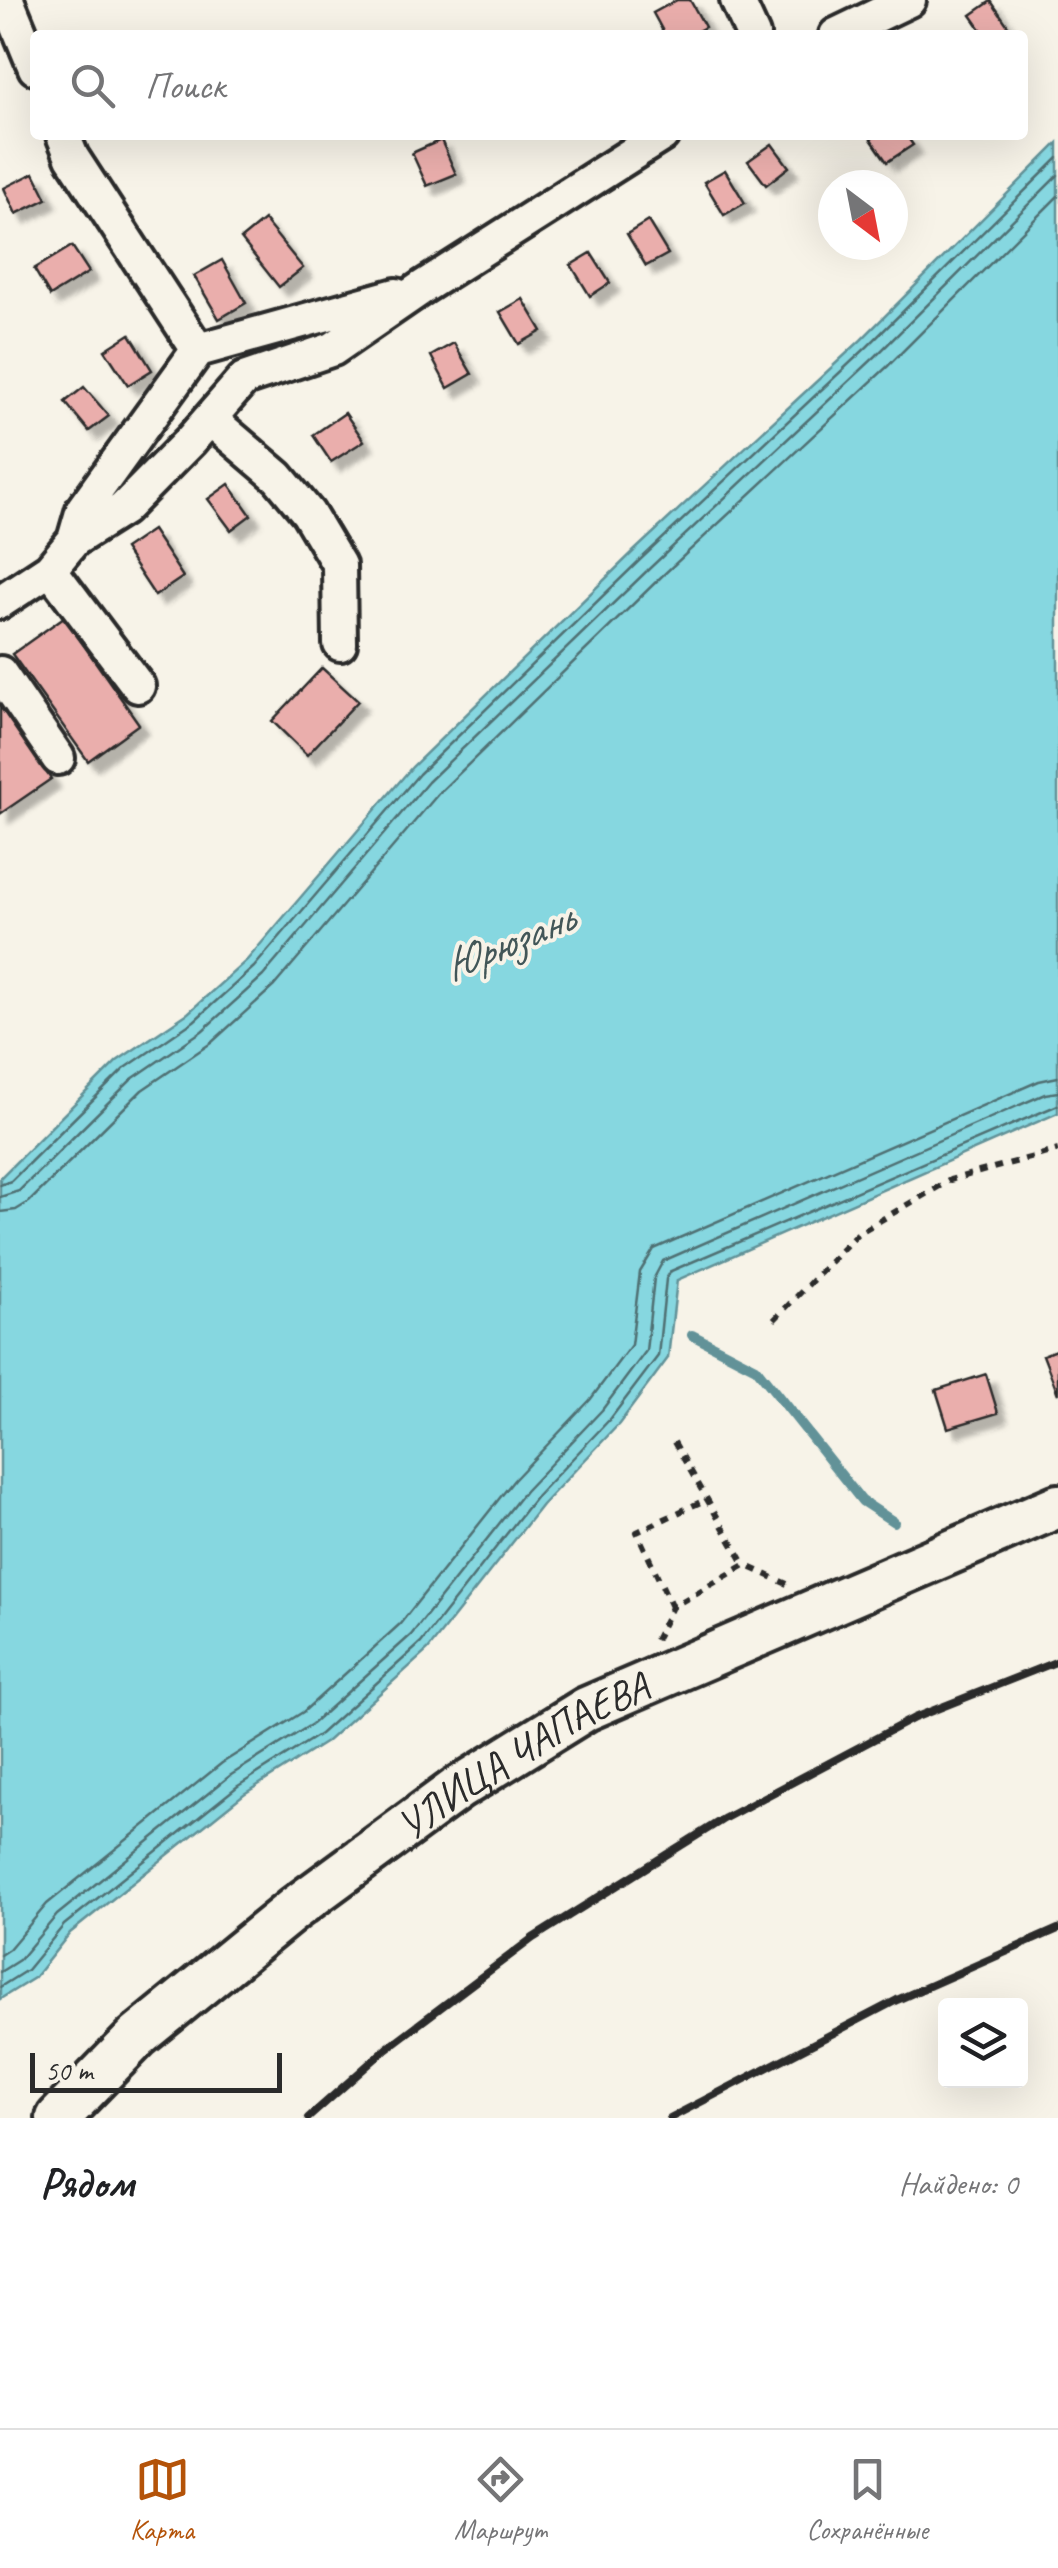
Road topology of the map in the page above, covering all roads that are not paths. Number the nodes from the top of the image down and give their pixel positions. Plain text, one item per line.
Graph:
1 (7, 0) edge
2 (738, 0) edge
3 (909, 0) edge
4 (751, 30) edge
5 (846, 30) edge
6 (30, 56) edge
7 (65, 140) edge
8 (654, 140) edge
9 (424, 287) junction
10 (198, 350) junction
11 (210, 418) junction
12 (74, 540) junction
13 (50, 570) junction
14 (0, 602) edge
15 (340, 644) dead end
16 (0, 673) edge
17 (138, 686) dead end
18 (58, 758) dead end
19 (1058, 1506) edge
20 (58, 2118) edge

1 - 6 street
2 - 4 street
3 - 5 street
7 - 10 street
8 - 9 street
9 - 10 street
9 - 11 street
10 - 12 street
11 - 12 street
11 - 15 street
12 - 13 street
13 - 14 street
13 - 17 street
16 - 18 street
19 - 20 main road, УЛИЦА ЧАПАЕВА

